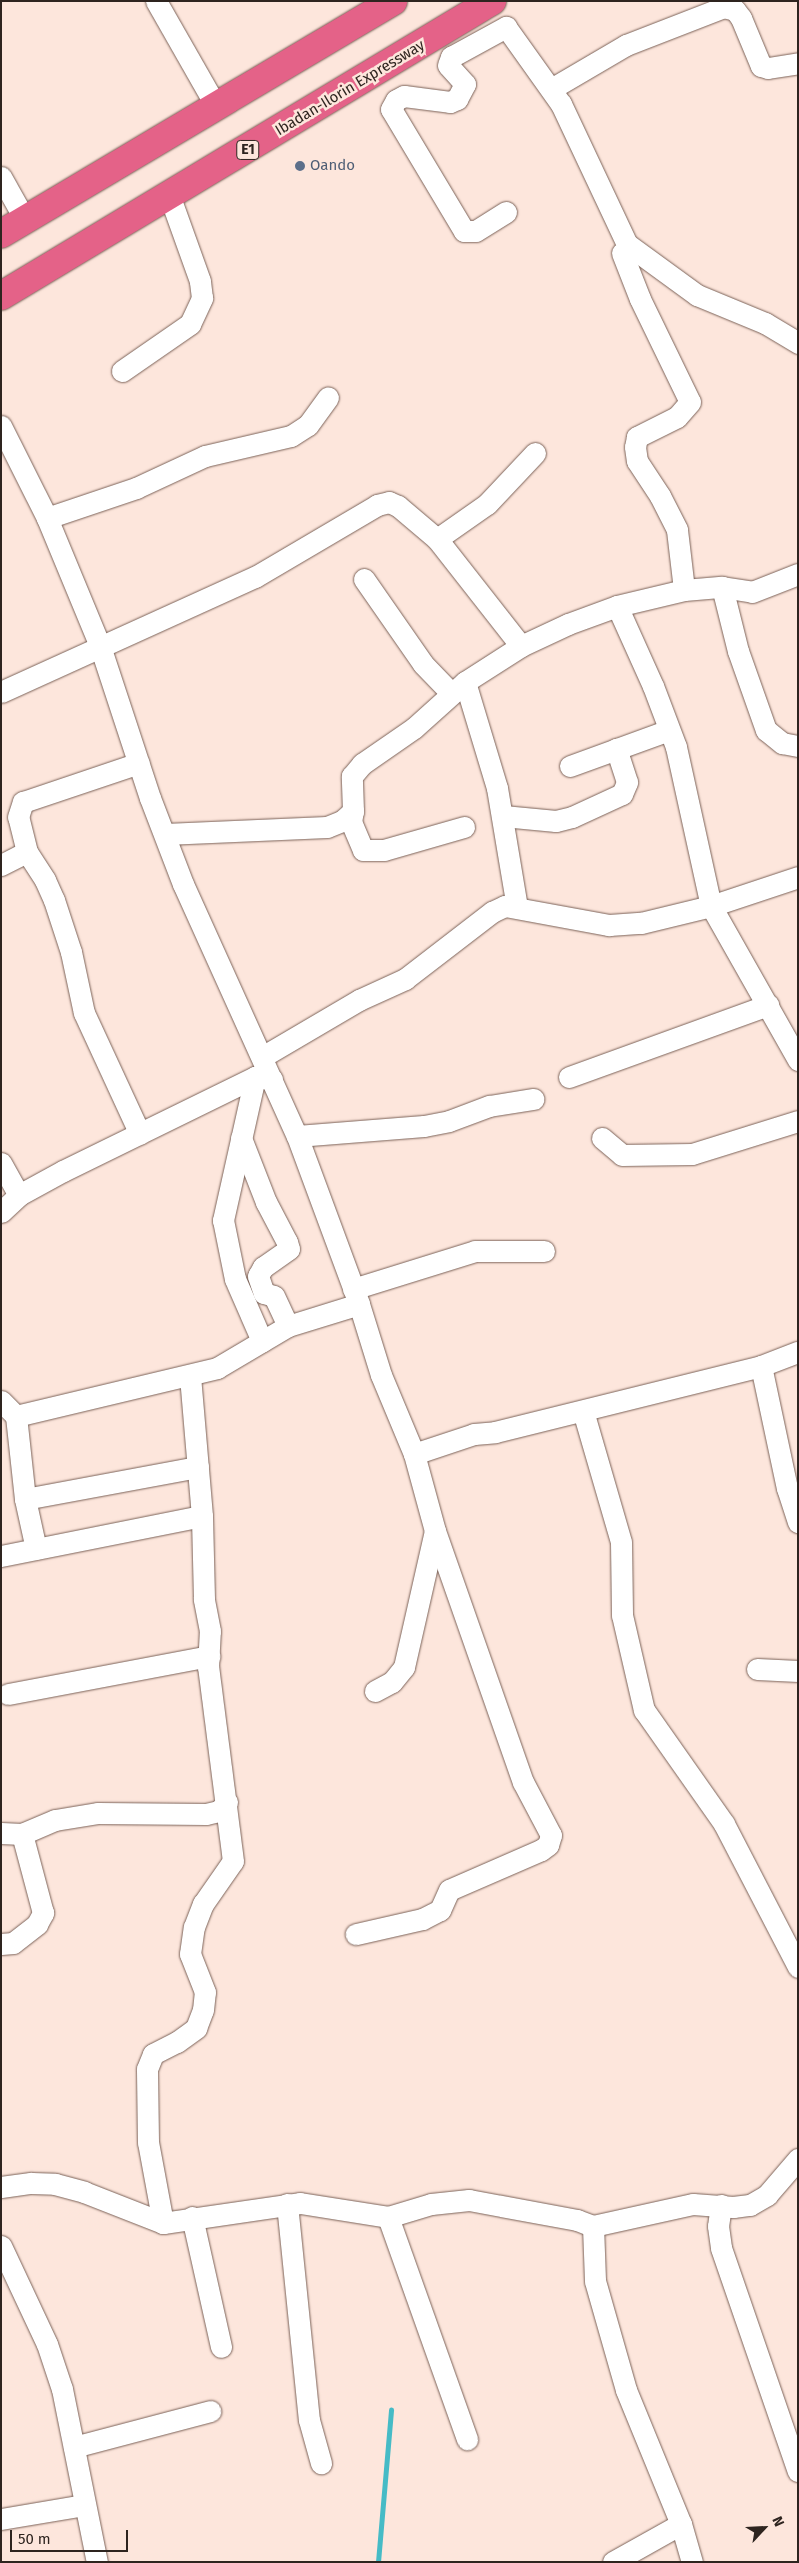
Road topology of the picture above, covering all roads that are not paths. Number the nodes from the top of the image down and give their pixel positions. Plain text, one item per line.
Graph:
1 (156, 1) edge
2 (393, 1) edge
3 (492, 1) edge
4 (798, 62) edge
5 (551, 89) junction
6 (217, 108) junction
7 (1, 177) edge
8 (170, 197) junction
9 (506, 212) dead end
10 (25, 220) junction
11 (1, 234) edge
12 (622, 253) dead end
13 (1, 296) edge
14 (796, 335) edge
15 (122, 371) dead end
16 (328, 397) dead end
17 (1, 426) edge
18 (535, 453) dead end
19 (47, 518) junction
20 (436, 539) junction
21 (798, 574) edge
22 (364, 579) dead end
23 (722, 587) junction
24 (684, 590) junction
25 (617, 606) junction
26 (100, 646) junction
27 (520, 646) junction
28 (458, 687) junction
29 (1, 692) edge
30 (669, 730) junction
31 (798, 746) edge
32 (616, 749) junction
33 (139, 763) junction
34 (570, 766) dead end
35 (353, 811) junction
36 (503, 816) junction
37 (464, 827) dead end
38 (165, 834) junction
39 (27, 852) junction
40 (1, 865) edge
41 (798, 877) edge
42 (711, 906) junction
43 (517, 907) junction
44 (768, 1005) junction
45 (796, 1055) edge
46 (262, 1057) junction
47 (569, 1077) dead end
48 (264, 1078) junction
49 (534, 1100) dead end
50 (798, 1121) edge
51 (140, 1134) junction
52 (297, 1136) junction
53 (241, 1138) junction
54 (602, 1138) dead end
55 (1, 1163) edge
56 (19, 1195) junction
57 (1, 1212) edge
58 (544, 1251) dead end
59 (356, 1296) junction
60 (288, 1326) junction
61 (262, 1341) junction
62 (798, 1352) edge
63 (761, 1366) junction
64 (190, 1376) junction
65 (8, 1408) edge
66 (583, 1411) junction
67 (414, 1454) junction
68 (10, 1466) edge
69 (198, 1467) junction
70 (25, 1499) junction
71 (202, 1516) junction
72 (798, 1522) edge
73 (435, 1530) junction
74 (36, 1550) junction
75 (1, 1556) edge
76 (209, 1656) junction
77 (758, 1669) dead end
78 (798, 1671) edge
79 (375, 1691) dead end
80 (8, 1694) dead end
81 (227, 1802) junction
82 (11, 1833) edge
83 (356, 1934) dead end
84 (1, 1944) edge
85 (798, 1967) edge
86 (798, 2159) edge
87 (1, 2187) edge
88 (287, 2204) junction
89 (721, 2206) junction
90 (192, 2217) junction
91 (388, 2217) junction
92 (163, 2223) junction
93 (592, 2226) junction
94 (1, 2246) edge
95 (221, 2347) dead end
96 (210, 2411) dead end
97 (467, 2439) dead end
98 (74, 2447) junction
99 (321, 2463) dead end
100 (798, 2472) edge
101 (85, 2505) junction
102 (1, 2519) edge
103 (681, 2524) junction
104 (96, 2562) edge
105 (613, 2562) edge
106 (692, 2562) edge

1 - 6 street
2 - 6 highway
3 - 8 highway, Ibadan-Ilorin Expressway / E1
4 - 5 street
5 - 9 street
5 - 14 street
6 - 10 highway
7 - 10 street
8 - 13 highway, Ibadan-Ilorin Expressway / E1
8 - 15 street
10 - 11 highway
12 - 24 street
16 - 19 street
17 - 19 street
18 - 20 street
19 - 26 street
20 - 26 street
20 - 27 street
21 - 23 street
22 - 28 street
23 - 24 street
23 - 31 street
24 - 25 street
25 - 27 street
25 - 30 street
26 - 29 street
26 - 33 street
27 - 28 street
28 - 35 street
28 - 36 street
30 - 32 street
30 - 42 street
32 - 34 street
32 - 36 street
33 - 38 street
33 - 39 street
35 - 37 street
35 - 38 street
36 - 43 street
38 - 46 street
39 - 40 street
39 - 51 street
41 - 42 street
42 - 43 street
42 - 44 street
43 - 46 street
44 - 45 street
44 - 47 street
46 - 48 street
48 - 51 street
48 - 52 street
48 - 53 street
49 - 52 street
50 - 54 street
51 - 56 street
52 - 59 street
53 - 60 street
53 - 61 street
55 - 56 street
56 - 57 street
58 - 59 street
59 - 60 street
59 - 67 street
60 - 61 street
61 - 64 street
62 - 63 street
63 - 66 street
63 - 72 street
64 - 65 street
64 - 69 street
65 - 68 street
66 - 67 street
66 - 85 street
67 - 73 street
68 - 70 street
69 - 70 street
69 - 71 street
70 - 74 street
71 - 74 street
71 - 76 street
73 - 79 street
73 - 83 street
74 - 75 street
76 - 80 street
76 - 81 street
77 - 78 street
81 - 82 street
81 - 92 street
82 - 84 street
86 - 89 street
87 - 92 street
88 - 90 street
88 - 91 street
88 - 99 street
89 - 93 street
89 - 100 street
90 - 92 street
90 - 95 street
91 - 93 street
91 - 97 street
93 - 103 street
94 - 98 street
96 - 98 street
98 - 101 street
101 - 102 street
101 - 104 street
103 - 105 street
103 - 106 street

